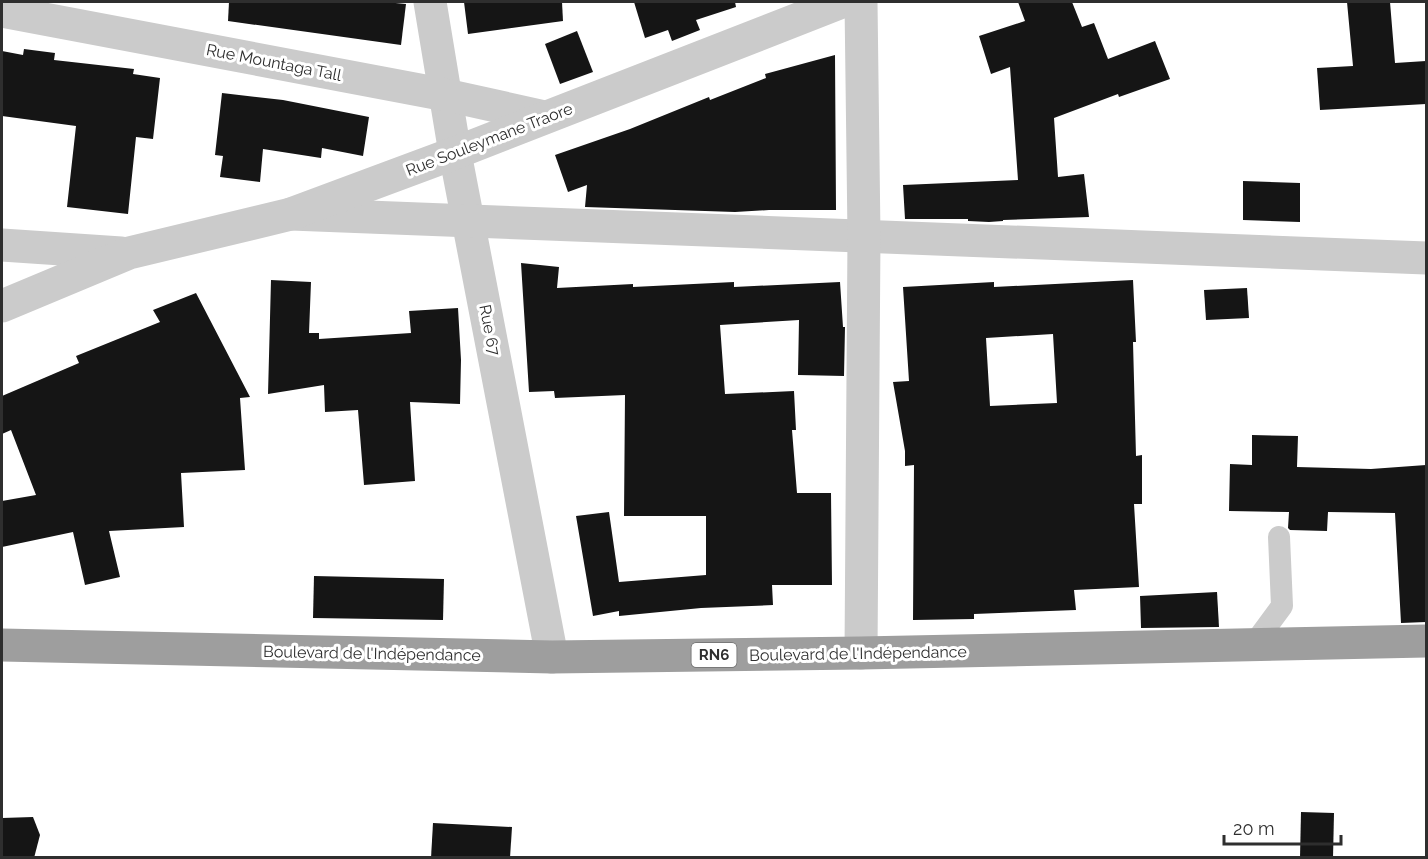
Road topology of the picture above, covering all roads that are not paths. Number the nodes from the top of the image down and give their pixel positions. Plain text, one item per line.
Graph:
1 (430, 2) edge
2 (842, 2) edge
3 (861, 2) edge
4 (2, 11) edge
5 (446, 95) junction
6 (546, 117) junction
7 (456, 153) junction
8 (291, 214) junction
9 (469, 221) junction
10 (864, 236) junction
11 (2, 245) edge
12 (129, 254) junction
13 (1426, 258) edge
14 (2, 306) edge
15 (1279, 537) dead end
16 (1426, 641) edge
17 (2, 645) edge
18 (1254, 645) junction
19 (861, 653) junction
20 (552, 657) junction

1 - 5 street, Rue 67
2 - 6 street, Rue Souleymane Traore
3 - 10 street
4 - 5 street, Rue Mountaga Tall
5 - 6 street, Rue Mountaga Tall
5 - 7 street, Rue 67
6 - 7 street, Rue Souleymane Traore
7 - 8 street, Rue Souleymane Traore
7 - 9 street, Rue 67
8 - 9 street
8 - 12 street, Rue Souleymane Traore
9 - 10 street
9 - 20 street, Rue 67
10 - 13 street
10 - 19 street
11 - 12 street
12 - 14 street
15 - 18 lane
16 - 18 highway, Boulevard de l'Indépendance / RN6
17 - 20 highway, Boulevard de l'Indépendance / RN6
18 - 19 highway, Boulevard de l'Indépendance / RN6
19 - 20 highway, Boulevard de l'Indépendance / RN6

